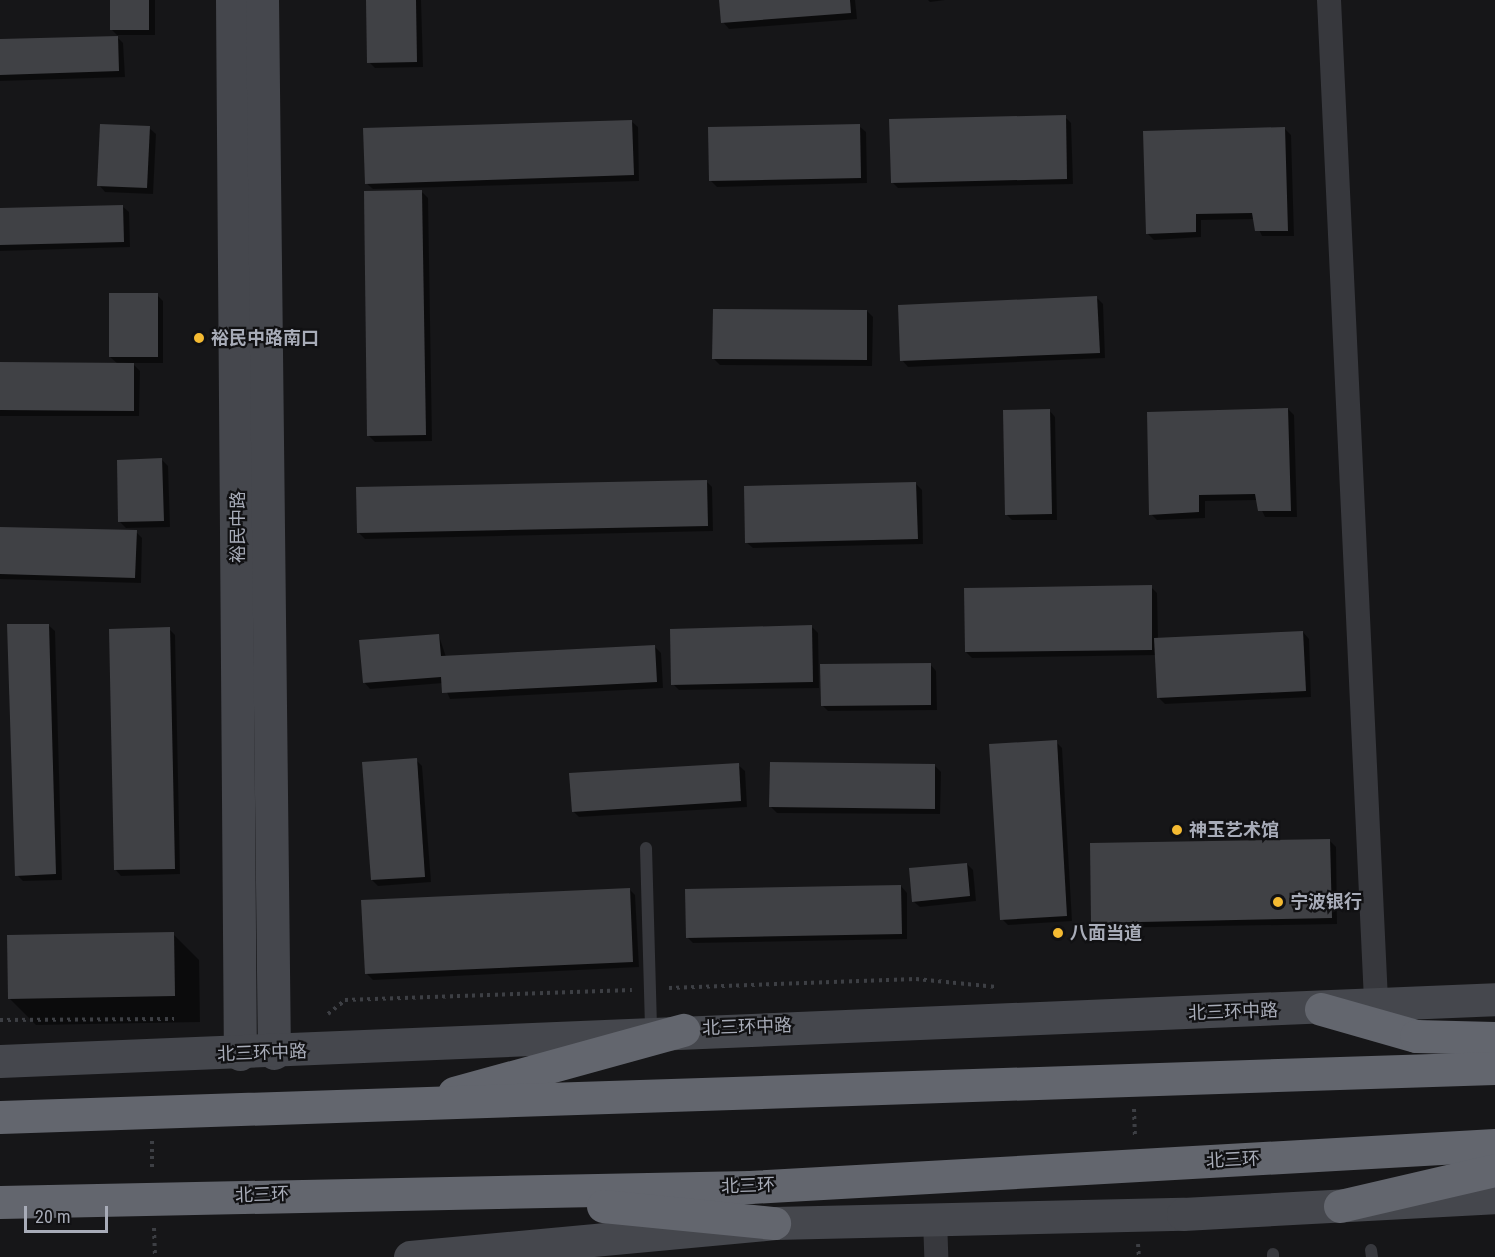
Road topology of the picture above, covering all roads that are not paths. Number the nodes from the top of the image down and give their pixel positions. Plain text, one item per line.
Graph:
1 (232, 0) edge
2 (262, 0) edge
3 (1329, 0) edge
4 (646, 848) dead end
5 (1494, 998) edge
6 (1376, 1002) junction
7 (1321, 1009) junction
8 (683, 1030) junction
9 (651, 1032) junction
10 (1495, 1038) edge
11 (274, 1053) junction
12 (240, 1054) junction
13 (0, 1061) edge
14 (1495, 1068) edge
15 (401, 1108) junction
16 (0, 1117) edge
17 (1495, 1144) edge
18 (1495, 1170) edge
19 (430, 1190) junction
20 (1495, 1197) edge
21 (0, 1202) edge
22 (1340, 1206) junction
23 (935, 1219) junction
24 (774, 1223) junction
25 (410, 1257) edge
26 (936, 1257) edge

1 - 12 street, 裕民中路
2 - 11 street, 裕民中路
3 - 6 street
4 - 9 lane
5 - 6 street, 北三环中路
6 - 7 street, 北三环中路
7 - 8 street, 北三环中路
7 - 10 highway
8 - 9 street, 北三环中路
8 - 15 highway
9 - 11 street, 北三环中路
11 - 12 street, 北三环中路
12 - 13 street, 北三环中路
14 - 15 highway
15 - 16 highway
17 - 19 highway, 北三环
18 - 22 highway
19 - 21 highway, 北三环
19 - 24 highway
20 - 22 street
22 - 23 street
23 - 24 street
23 - 26 street
24 - 25 street

